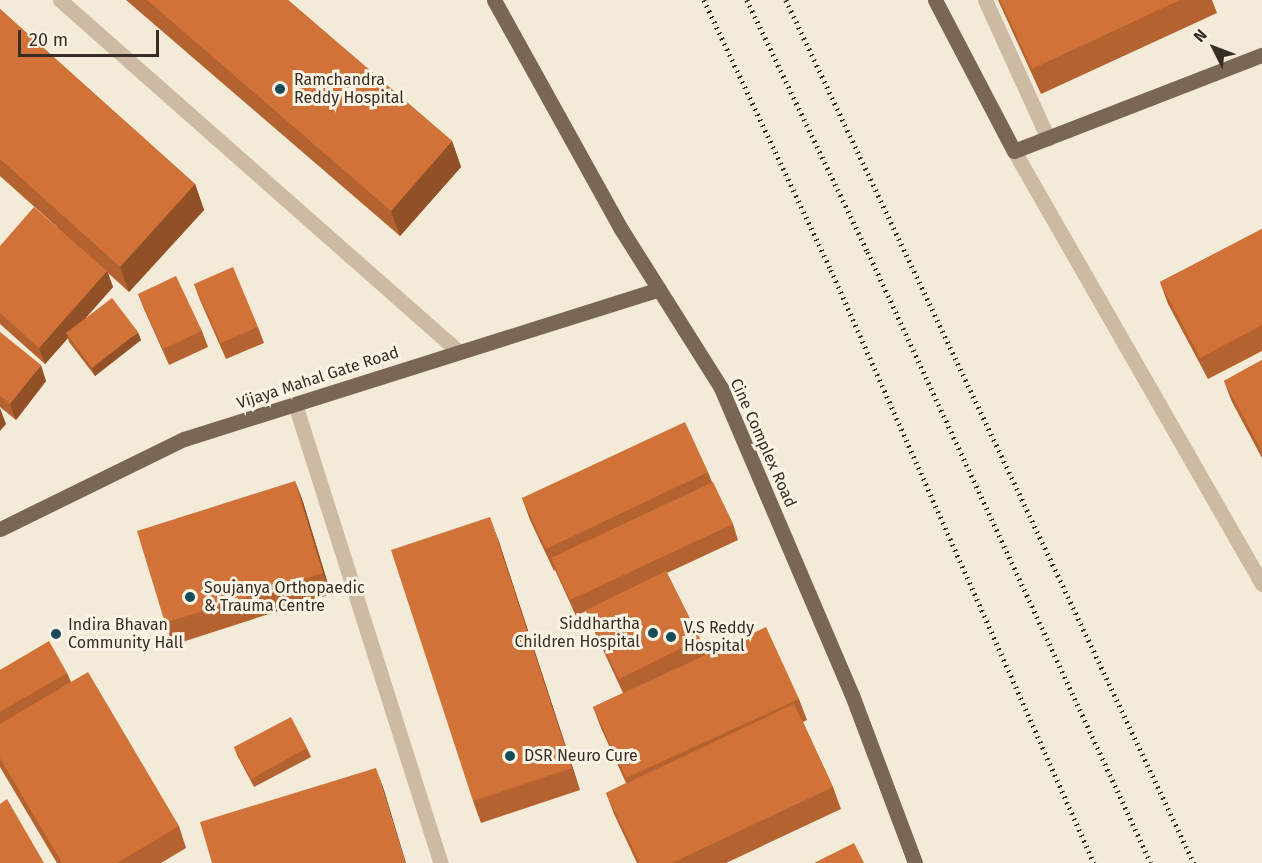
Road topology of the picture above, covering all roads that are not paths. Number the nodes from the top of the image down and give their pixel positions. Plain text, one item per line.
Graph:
1 (60, 0) edge
2 (494, 0) edge
3 (935, 0) edge
4 (985, 0) edge
5 (1262, 55) edge
6 (1048, 138) junction
7 (1014, 151) junction
8 (659, 289) junction
9 (459, 352) junction
10 (295, 404) junction
11 (0, 529) edge
12 (1261, 581) edge
13 (441, 863) edge
14 (915, 863) edge

1 - 9 street
2 - 8 main road, Cine Complex Road
3 - 7 main road
4 - 6 street
5 - 6 main road
6 - 7 main road
7 - 12 street
8 - 9 main road, Vijaya Mahal Gate Road
8 - 14 main road, Cine Complex Road
9 - 10 main road, Vijaya Mahal Gate Road
10 - 11 main road, Vijaya Mahal Gate Road
10 - 13 street

